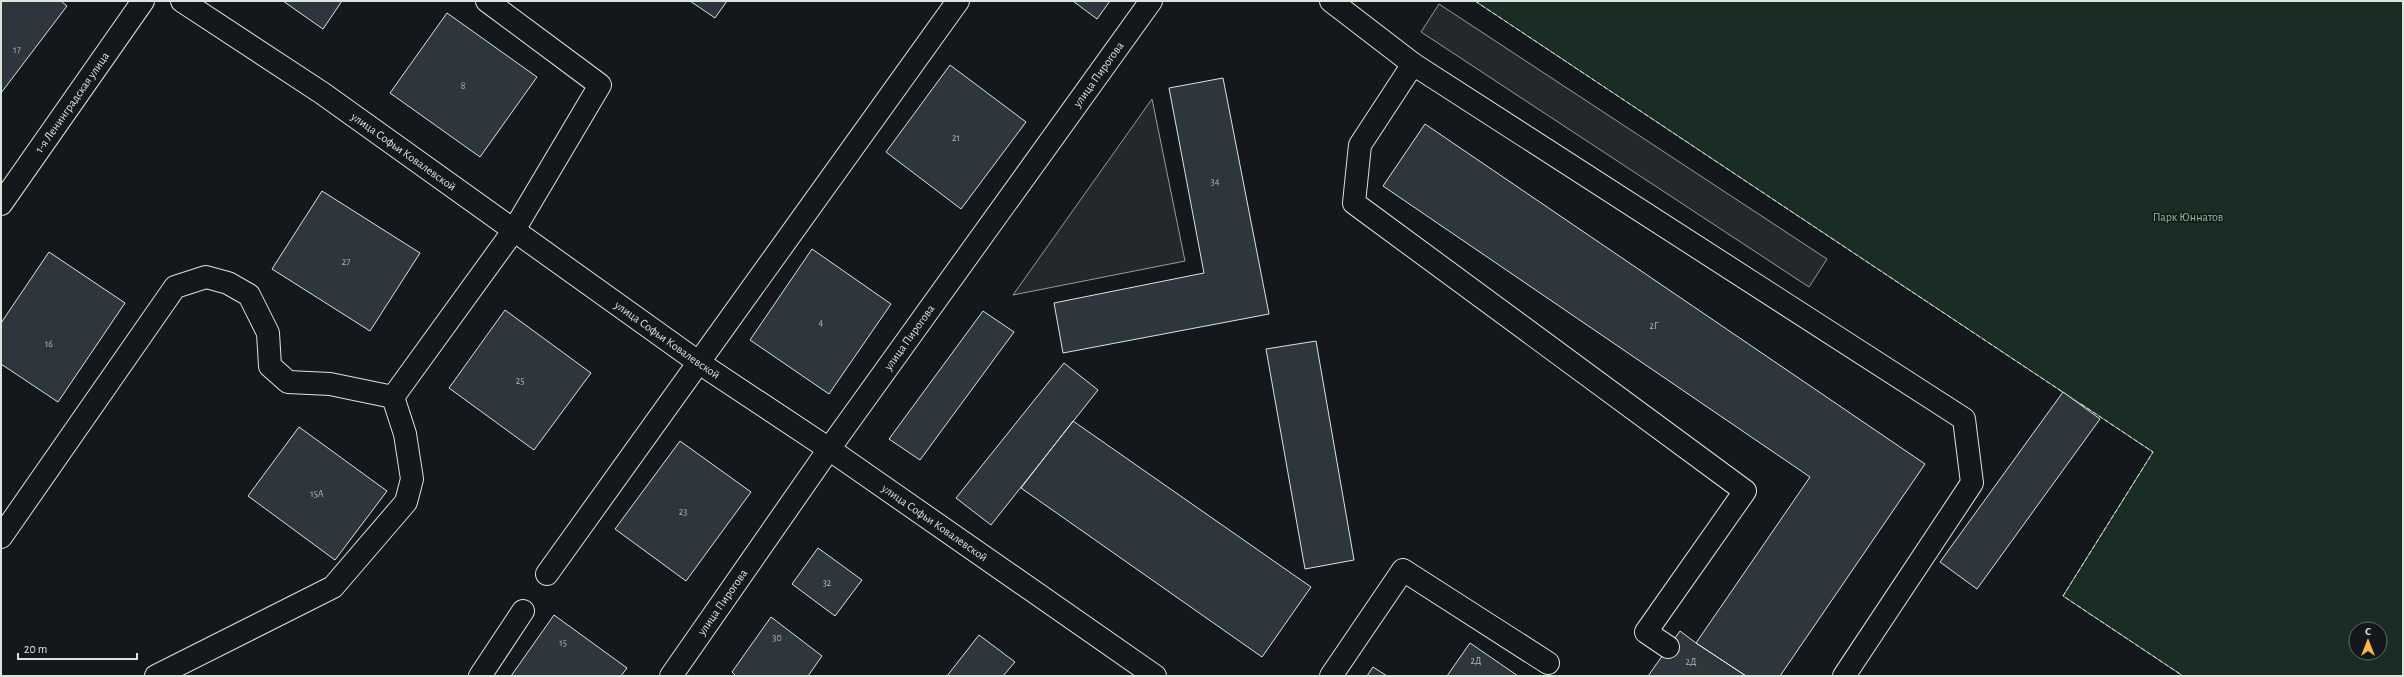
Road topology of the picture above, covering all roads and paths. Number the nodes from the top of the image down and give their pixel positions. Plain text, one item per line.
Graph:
1 (143, 1) edge
2 (182, 1) edge
3 (487, 1) edge
4 (958, 1) edge
5 (1152, 1) edge
6 (1331, 1) edge
7 (1413, 64) junction
8 (1, 204) edge
9 (514, 230) junction
10 (698, 362) junction
11 (393, 397) junction
12 (829, 449) junction
13 (1, 537) edge
14 (547, 574) dead end
15 (523, 611) dead end
16 (1668, 647) tunnel mouth
17 (1548, 662) dead end
18 (156, 676) edge
19 (480, 676) edge
20 (670, 676) edge
21 (1155, 676) edge
22 (1331, 676) edge
23 (1844, 676) edge

1 - 8 street, 1-я Ленинградская улица
2 - 9 street, улица Софьи Ковалевской
3 - 9 street
4 - 10 street
5 - 12 street, улица Пирогова
6 - 7 street
7 - 16 street
7 - 23 street
9 - 10 street, улица Софьи Ковалевской
9 - 11 street
10 - 12 street, улица Софьи Ковалевской
10 - 14 street
11 - 13 street
11 - 18 street
12 - 20 street, улица Пирогова
12 - 21 street, улица Софьи Ковалевской
15 - 19 street
17 - 22 street

